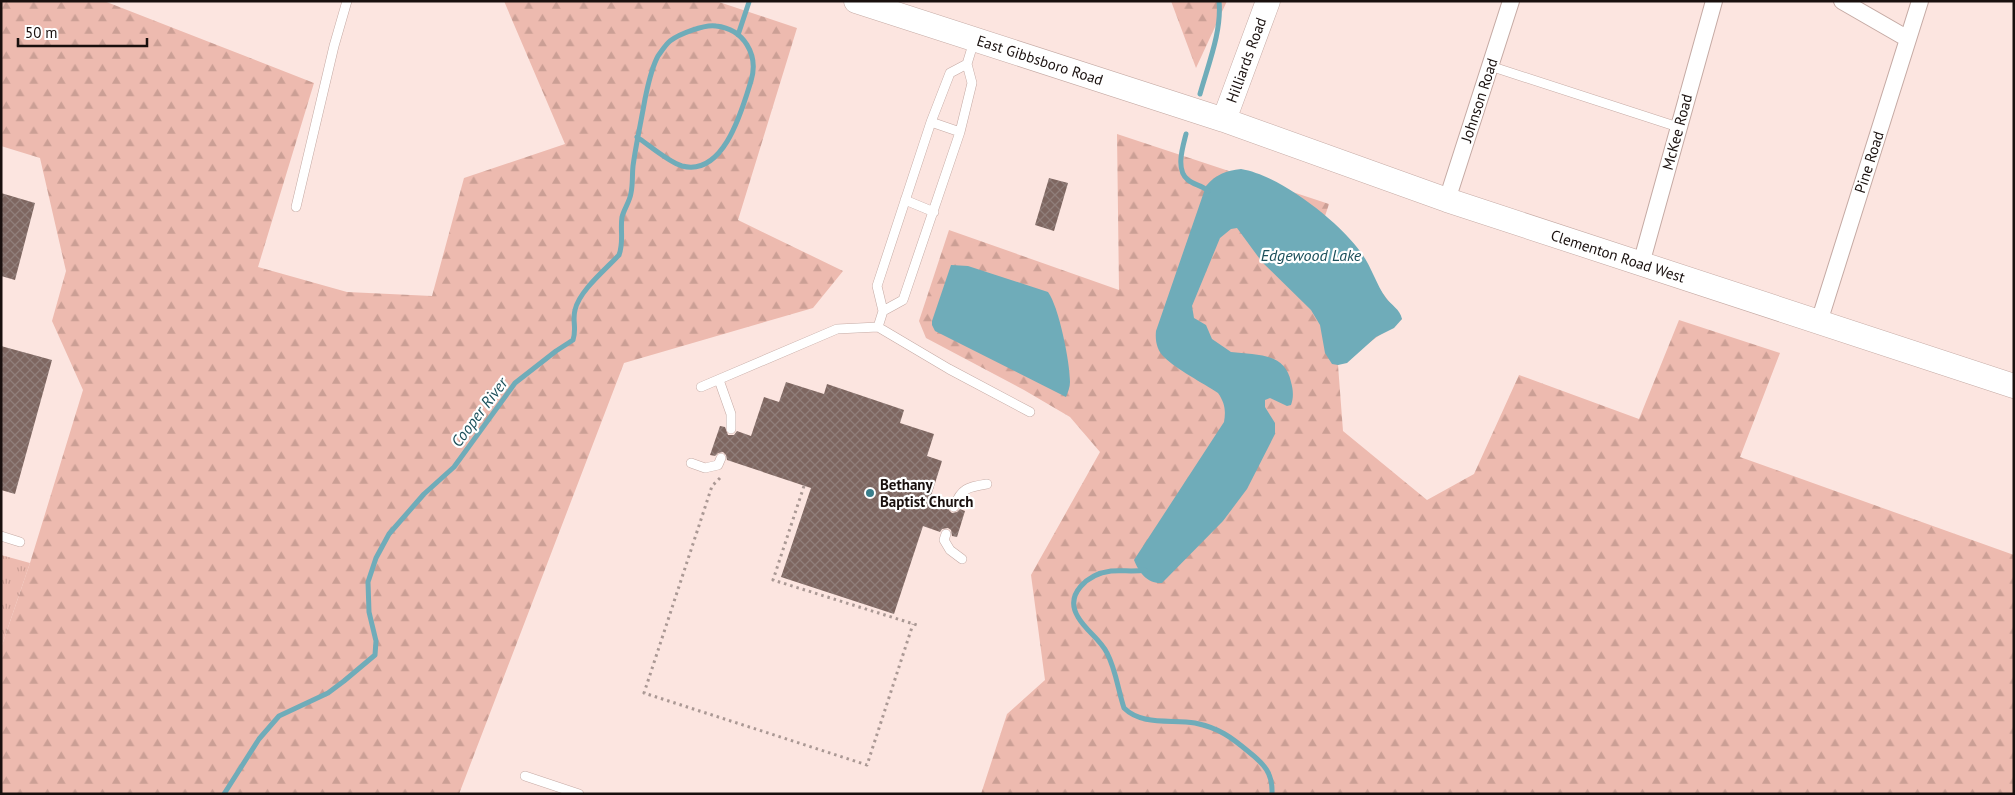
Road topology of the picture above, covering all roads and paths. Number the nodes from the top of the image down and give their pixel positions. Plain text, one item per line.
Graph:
1 (347, 1) edge
2 (856, 1) edge
3 (1268, 1) edge
4 (1512, 1) edge
5 (1714, 1) edge
6 (1842, 1) edge
7 (1920, 1) edge
8 (975, 39) junction
9 (1908, 39) junction
10 (967, 64) junction
11 (1490, 66) junction
12 (1224, 120) junction
13 (931, 122) junction
14 (1678, 127) junction
15 (960, 132) junction
16 (905, 200) junction
17 (1447, 200) junction
18 (296, 207) dead end
19 (934, 212) junction
20 (1641, 264) junction
21 (883, 311) junction
22 (1819, 322) junction
23 (878, 328) junction
24 (719, 380) junction
25 (2014, 386) edge
26 (701, 387) dead end
27 (1030, 412) dead end
28 (731, 429) dead end
29 (721, 458) dead end
30 (691, 462) dead end
31 (724, 474) dead end
32 (987, 484) dead end
33 (804, 486) dead end
34 (954, 507) dead end
35 (946, 534) dead end
36 (1, 536) edge
37 (20, 542) dead end
38 (962, 559) dead end
39 (525, 776) dead end
40 (579, 794) edge

1 - 18 lane
2 - 8 main road, East Gibbsboro Road
3 - 12 main road, Hilliards Road
4 - 11 street, Johnson Road
5 - 14 street, McKee Road
6 - 9 street
7 - 9 street, Pine Road
8 - 10 lane
8 - 12 main road, East Gibbsboro Road
9 - 22 street, Pine Road
10 - 13 lane
10 - 15 lane
11 - 14 lane
11 - 17 street, Johnson Road
12 - 17 main road, Clementon Road West
13 - 15 lane
13 - 16 lane
14 - 20 street, McKee Road
15 - 19 lane
16 - 19 lane
16 - 21 lane
17 - 20 main road, Clementon Road West
19 - 21 lane
20 - 22 main road, Clementon Road West
21 - 23 lane
22 - 25 main road, Clementon Road West
23 - 24 lane
23 - 27 lane
24 - 26 lane
24 - 28 lane
29 - 30 lane
31 - 33 path
32 - 34 lane
35 - 38 lane
36 - 37 lane
39 - 40 lane

